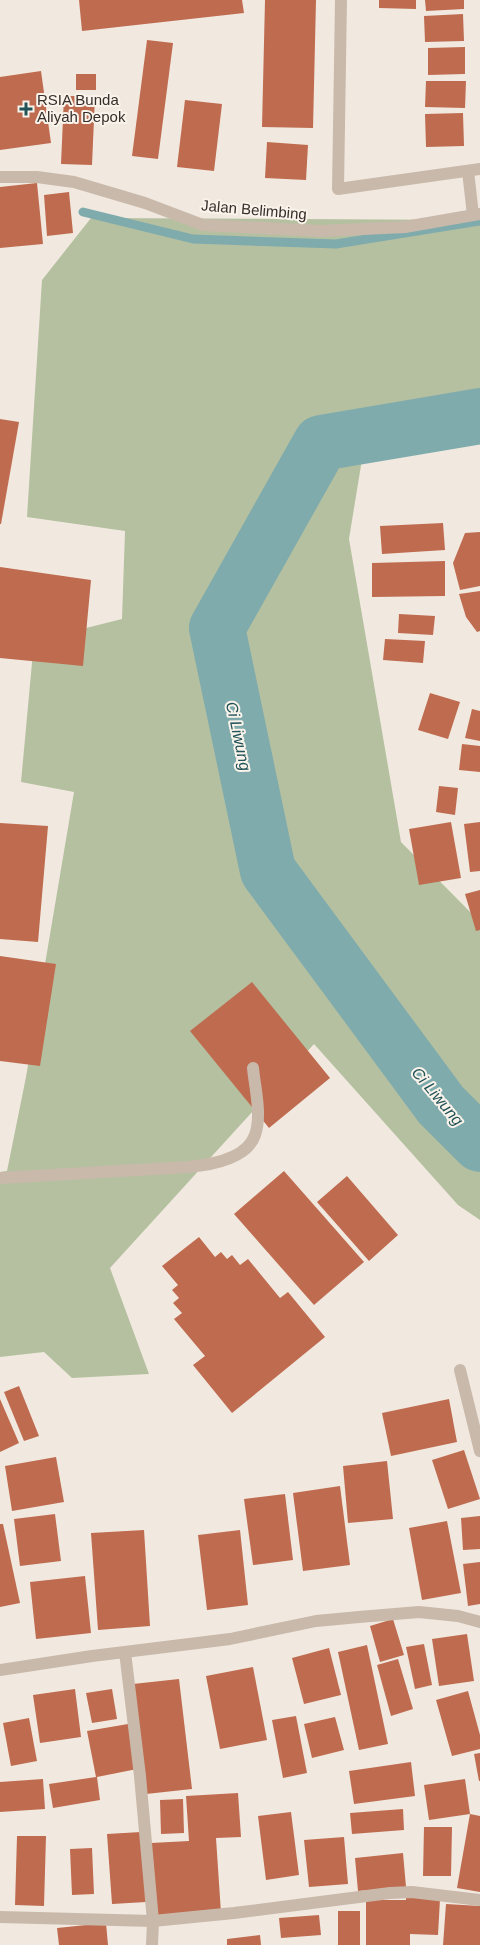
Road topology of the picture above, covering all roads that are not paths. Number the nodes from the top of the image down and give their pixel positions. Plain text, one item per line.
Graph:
1 (341, 0) edge
2 (474, 170) edge
3 (0, 177) edge
4 (476, 215) edge
5 (253, 1068) dead end
6 (0, 1178) edge
7 (460, 1370) dead end
8 (480, 1450) edge
9 (480, 1622) edge
10 (124, 1652) junction
11 (0, 1670) edge
12 (480, 1900) edge
13 (0, 1917) edge
14 (153, 1921) junction
15 (152, 1945) edge

1 - 2 street
2 - 4 street
3 - 4 street, Jalan Belimbing
5 - 6 street
7 - 8 street
9 - 10 street
10 - 11 street
10 - 14 street
12 - 14 street
13 - 14 street
14 - 15 street

